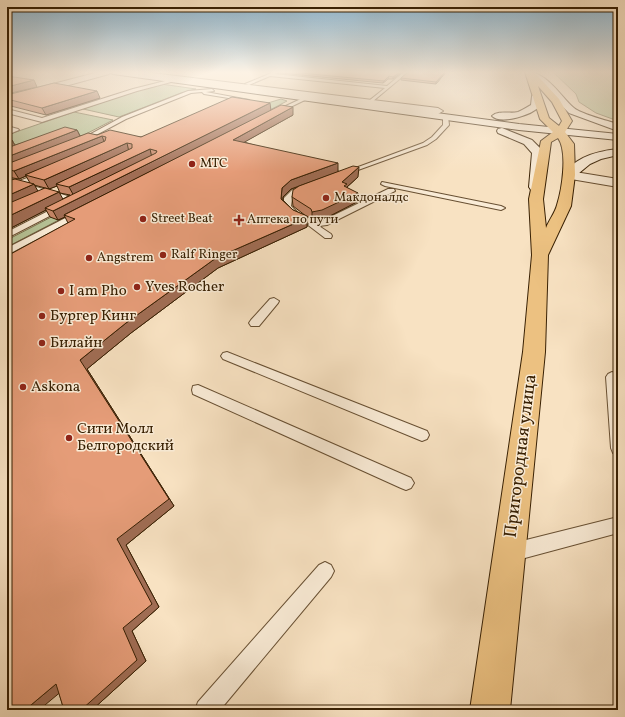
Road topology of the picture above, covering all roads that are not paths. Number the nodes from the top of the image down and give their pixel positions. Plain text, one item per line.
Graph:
1 (87, 105) edge
2 (156, 105) edge
3 (292, 105) edge
4 (372, 105) edge
5 (383, 105) edge
6 (397, 105) edge
7 (535, 105) edge
8 (540, 105) edge
9 (558, 105) edge
10 (567, 105) edge
11 (288, 108) edge
12 (7, 112) edge
13 (446, 114) junction
14 (7, 128) edge
15 (618, 128) edge
16 (560, 132) junction
17 (7, 133) edge
18 (618, 137) edge
19 (76, 143) edge
20 (618, 144) edge
21 (618, 152) edge
22 (48, 171) edge
23 (569, 175) junction
24 (336, 176) edge
25 (7, 180) edge
26 (317, 183) edge
27 (618, 183) edge
28 (20, 184) junction
29 (385, 184) dead end
30 (63, 187) edge
31 (7, 189) edge
32 (391, 191) dead end
33 (50, 193) junction
34 (536, 198) junction
35 (36, 200) edge
36 (90, 208) edge
37 (501, 208) dead end
38 (301, 218) edge
39 (7, 235) edge
40 (328, 236) dead end
41 (7, 252) edge
42 (540, 255) junction
43 (274, 301) dead end
44 (255, 323) dead end
45 (227, 356) dead end
46 (612, 376) dead end
47 (198, 390) dead end
48 (422, 435) dead end
49 (618, 448) edge
50 (406, 483) dead end
51 (618, 525) edge
52 (509, 554) junction
53 (325, 571) dead end
54 (206, 710) edge
55 (490, 710) edge

1 - 12 lane
2 - 19 lane
3 - 11 lane
4 - 13 main road
5 - 13 main road
6 - 13 main road
7 - 13 main road
8 - 16 main road
9 - 16 main road
10 - 15 main road
13 - 16 main road
13 - 24 lane
13 - 34 main road
14 - 17 lane
16 - 18 main road
16 - 20 main road
16 - 23 main road, Пригородная улица
16 - 34 main road
21 - 23 main road
22 - 28 lane
23 - 27 main road
23 - 42 main road, Пригородная улица
25 - 28 lane
26 - 38 lane
28 - 31 lane
28 - 33 lane
29 - 37 lane
30 - 33 lane
32 - 40 lane
33 - 35 lane
33 - 39 lane
34 - 42 main road
36 - 41 lane
42 - 52 main road, Пригородная улица
43 - 44 lane
45 - 48 lane
46 - 49 lane
47 - 50 lane
51 - 52 lane
52 - 55 main road, Пригородная улица
53 - 54 lane

